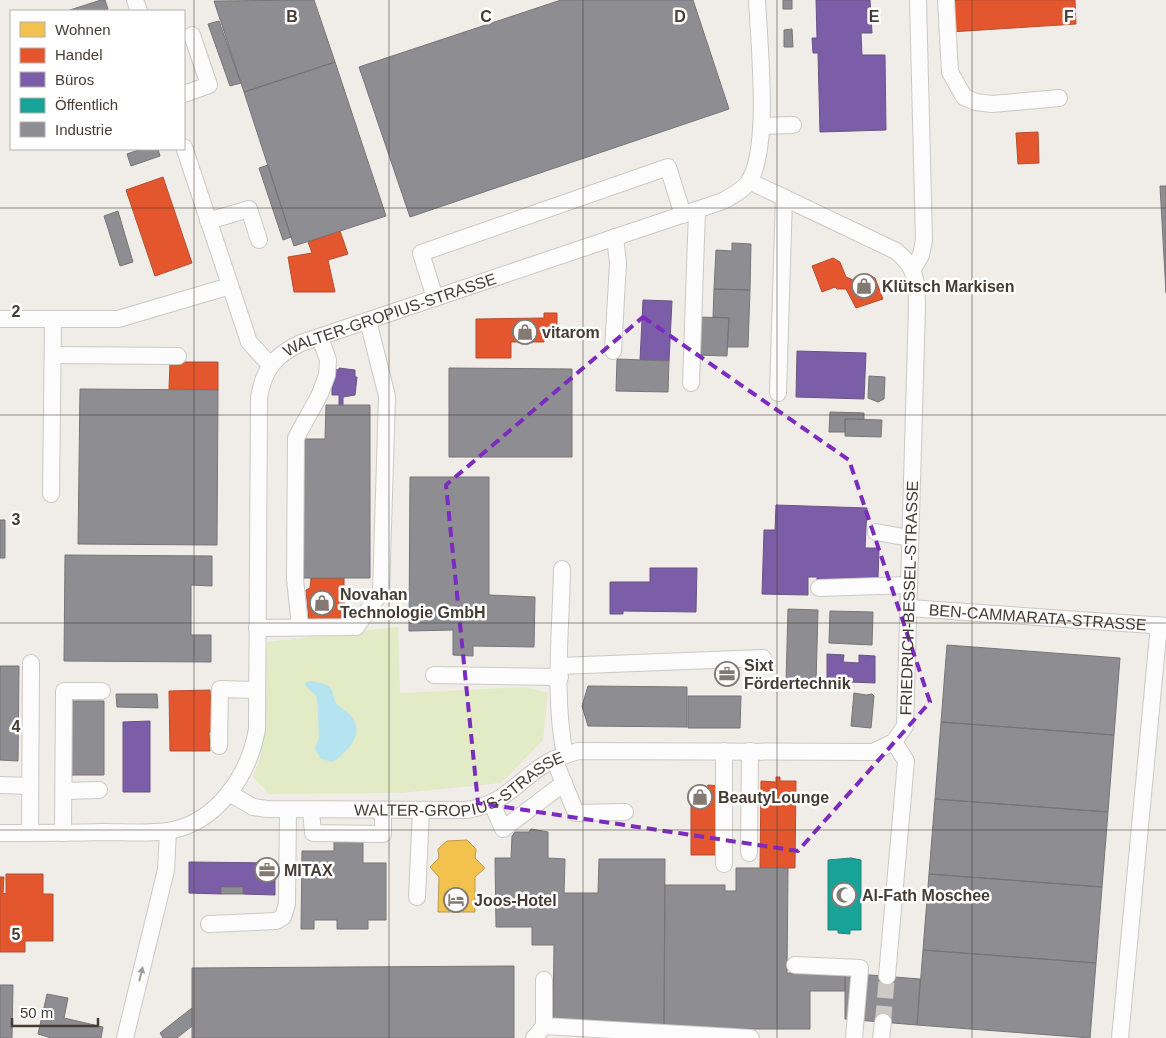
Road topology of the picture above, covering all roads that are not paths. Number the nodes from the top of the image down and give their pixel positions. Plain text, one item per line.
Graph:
1 (758, 0) edge
2 (918, 0) edge
3 (946, 0) edge
4 (192, 35) dead end
5 (185, 94) edge
6 (1059, 98) dead end
7 (793, 124) dead end
8 (761, 126) junction
9 (185, 150) edge
10 (749, 181) junction
11 (784, 197) junction
12 (690, 213) junction
13 (208, 221) junction
14 (616, 238) junction
15 (259, 240) dead end
16 (913, 268) junction
17 (230, 286) junction
18 (435, 298) junction
19 (0, 319) edge
20 (53, 321) junction
21 (368, 321) junction
22 (320, 337) junction
23 (613, 351) dead end
24 (52, 355) junction
25 (178, 356) dead end
26 (270, 365) junction
27 (690, 383) dead end
28 (778, 393) dead end
29 (51, 494) dead end
30 (876, 532) dead end
31 (909, 538) junction
32 (562, 569) dead end
33 (909, 585) junction
34 (819, 588) dead end
35 (909, 608) junction
36 (1163, 625) edge
37 (300, 626) junction
38 (257, 628) junction
39 (763, 658) dead end
40 (31, 663) dead end
41 (560, 671) junction
42 (434, 676) dead end
43 (257, 690) junction
44 (102, 691) dead end
45 (894, 742) junction
46 (219, 746) dead end
47 (724, 751) junction
48 (750, 752) junction
49 (560, 757) junction
50 (564, 783) junction
51 (0, 785) edge
52 (30, 786) junction
53 (99, 790) dead end
54 (64, 791) junction
55 (230, 793) junction
56 (492, 804) junction
57 (288, 810) junction
58 (311, 810) junction
59 (383, 810) junction
60 (422, 810) junction
61 (625, 812) dead end
62 (168, 831) junction
63 (0, 832) edge
64 (30, 833) junction
65 (63, 833) junction
66 (749, 853) dead end
67 (724, 864) dead end
68 (417, 897) dead end
69 (209, 924) dead end
70 (795, 965) dead end
71 (887, 976) tunnel mouth
72 (544, 980) dead end
73 (539, 1032) edge
74 (125, 1038) edge
75 (751, 1038) edge
76 (854, 1038) edge
77 (1120, 1038) edge

1 - 8 street, WALTER-GROPIUS-STRASSE
2 - 16 street
3 - 6 street
4 - 5 street
7 - 8 street
8 - 10 street, WALTER-GROPIUS-STRASSE
9 - 13 street
10 - 11 street
10 - 12 street, WALTER-GROPIUS-STRASSE
11 - 16 street
11 - 28 street
12 - 14 street, WALTER-GROPIUS-STRASSE
12 - 18 street
12 - 27 street
13 - 15 street
13 - 17 street
14 - 18 street, WALTER-GROPIUS-STRASSE
14 - 23 street
16 - 31 street, FRIEDRICH-BESSEL-STRASSE
17 - 20 street
17 - 26 street
18 - 21 street, WALTER-GROPIUS-STRASSE
19 - 20 street
20 - 24 street
21 - 22 street, WALTER-GROPIUS-STRASSE
21 - 37 street
22 - 26 street, WALTER-GROPIUS-STRASSE
22 - 37 street
24 - 25 street
24 - 29 street
26 - 38 street, WALTER-GROPIUS-STRASSE
30 - 31 street
31 - 33 street, FRIEDRICH-BESSEL-STRASSE
32 - 41 street, WALTER-GROPIUS-STRASSE
33 - 34 street
33 - 35 street, FRIEDRICH-BESSEL-STRASSE
35 - 36 street, BEN-CAMMARATA-STRASSE
35 - 45 street, FRIEDRICH-BESSEL-STRASSE
36 - 77 street
37 - 38 street
38 - 43 street, WALTER-GROPIUS-STRASSE
39 - 41 street
40 - 52 street
41 - 42 street
41 - 49 street, WALTER-GROPIUS-STRASSE
43 - 46 street
43 - 55 street, WALTER-GROPIUS-STRASSE
44 - 54 street
45 - 48 street
45 - 71 street
47 - 48 street
47 - 49 street
47 - 67 street
48 - 66 street
49 - 50 street
49 - 56 street, WALTER-GROPIUS-STRASSE
50 - 56 street
50 - 61 street
51 - 52 street
52 - 64 street
53 - 54 street
54 - 65 street
55 - 57 street, WALTER-GROPIUS-STRASSE
55 - 62 street, WALTER-GROPIUS-STRASSE
56 - 60 street, WALTER-GROPIUS-STRASSE
57 - 58 street, WALTER-GROPIUS-STRASSE
57 - 69 street
58 - 59 street, WALTER-GROPIUS-STRASSE
58 - 59 street
59 - 60 street, WALTER-GROPIUS-STRASSE
60 - 68 street
62 - 65 street, WALTER-GROPIUS-STRASSE
74 -> 62 street
63 - 64 street, WALTER-GROPIUS-STRASSE
64 - 65 street, WALTER-GROPIUS-STRASSE
70 - 76 street
72 - 73 street
73 - 75 street

